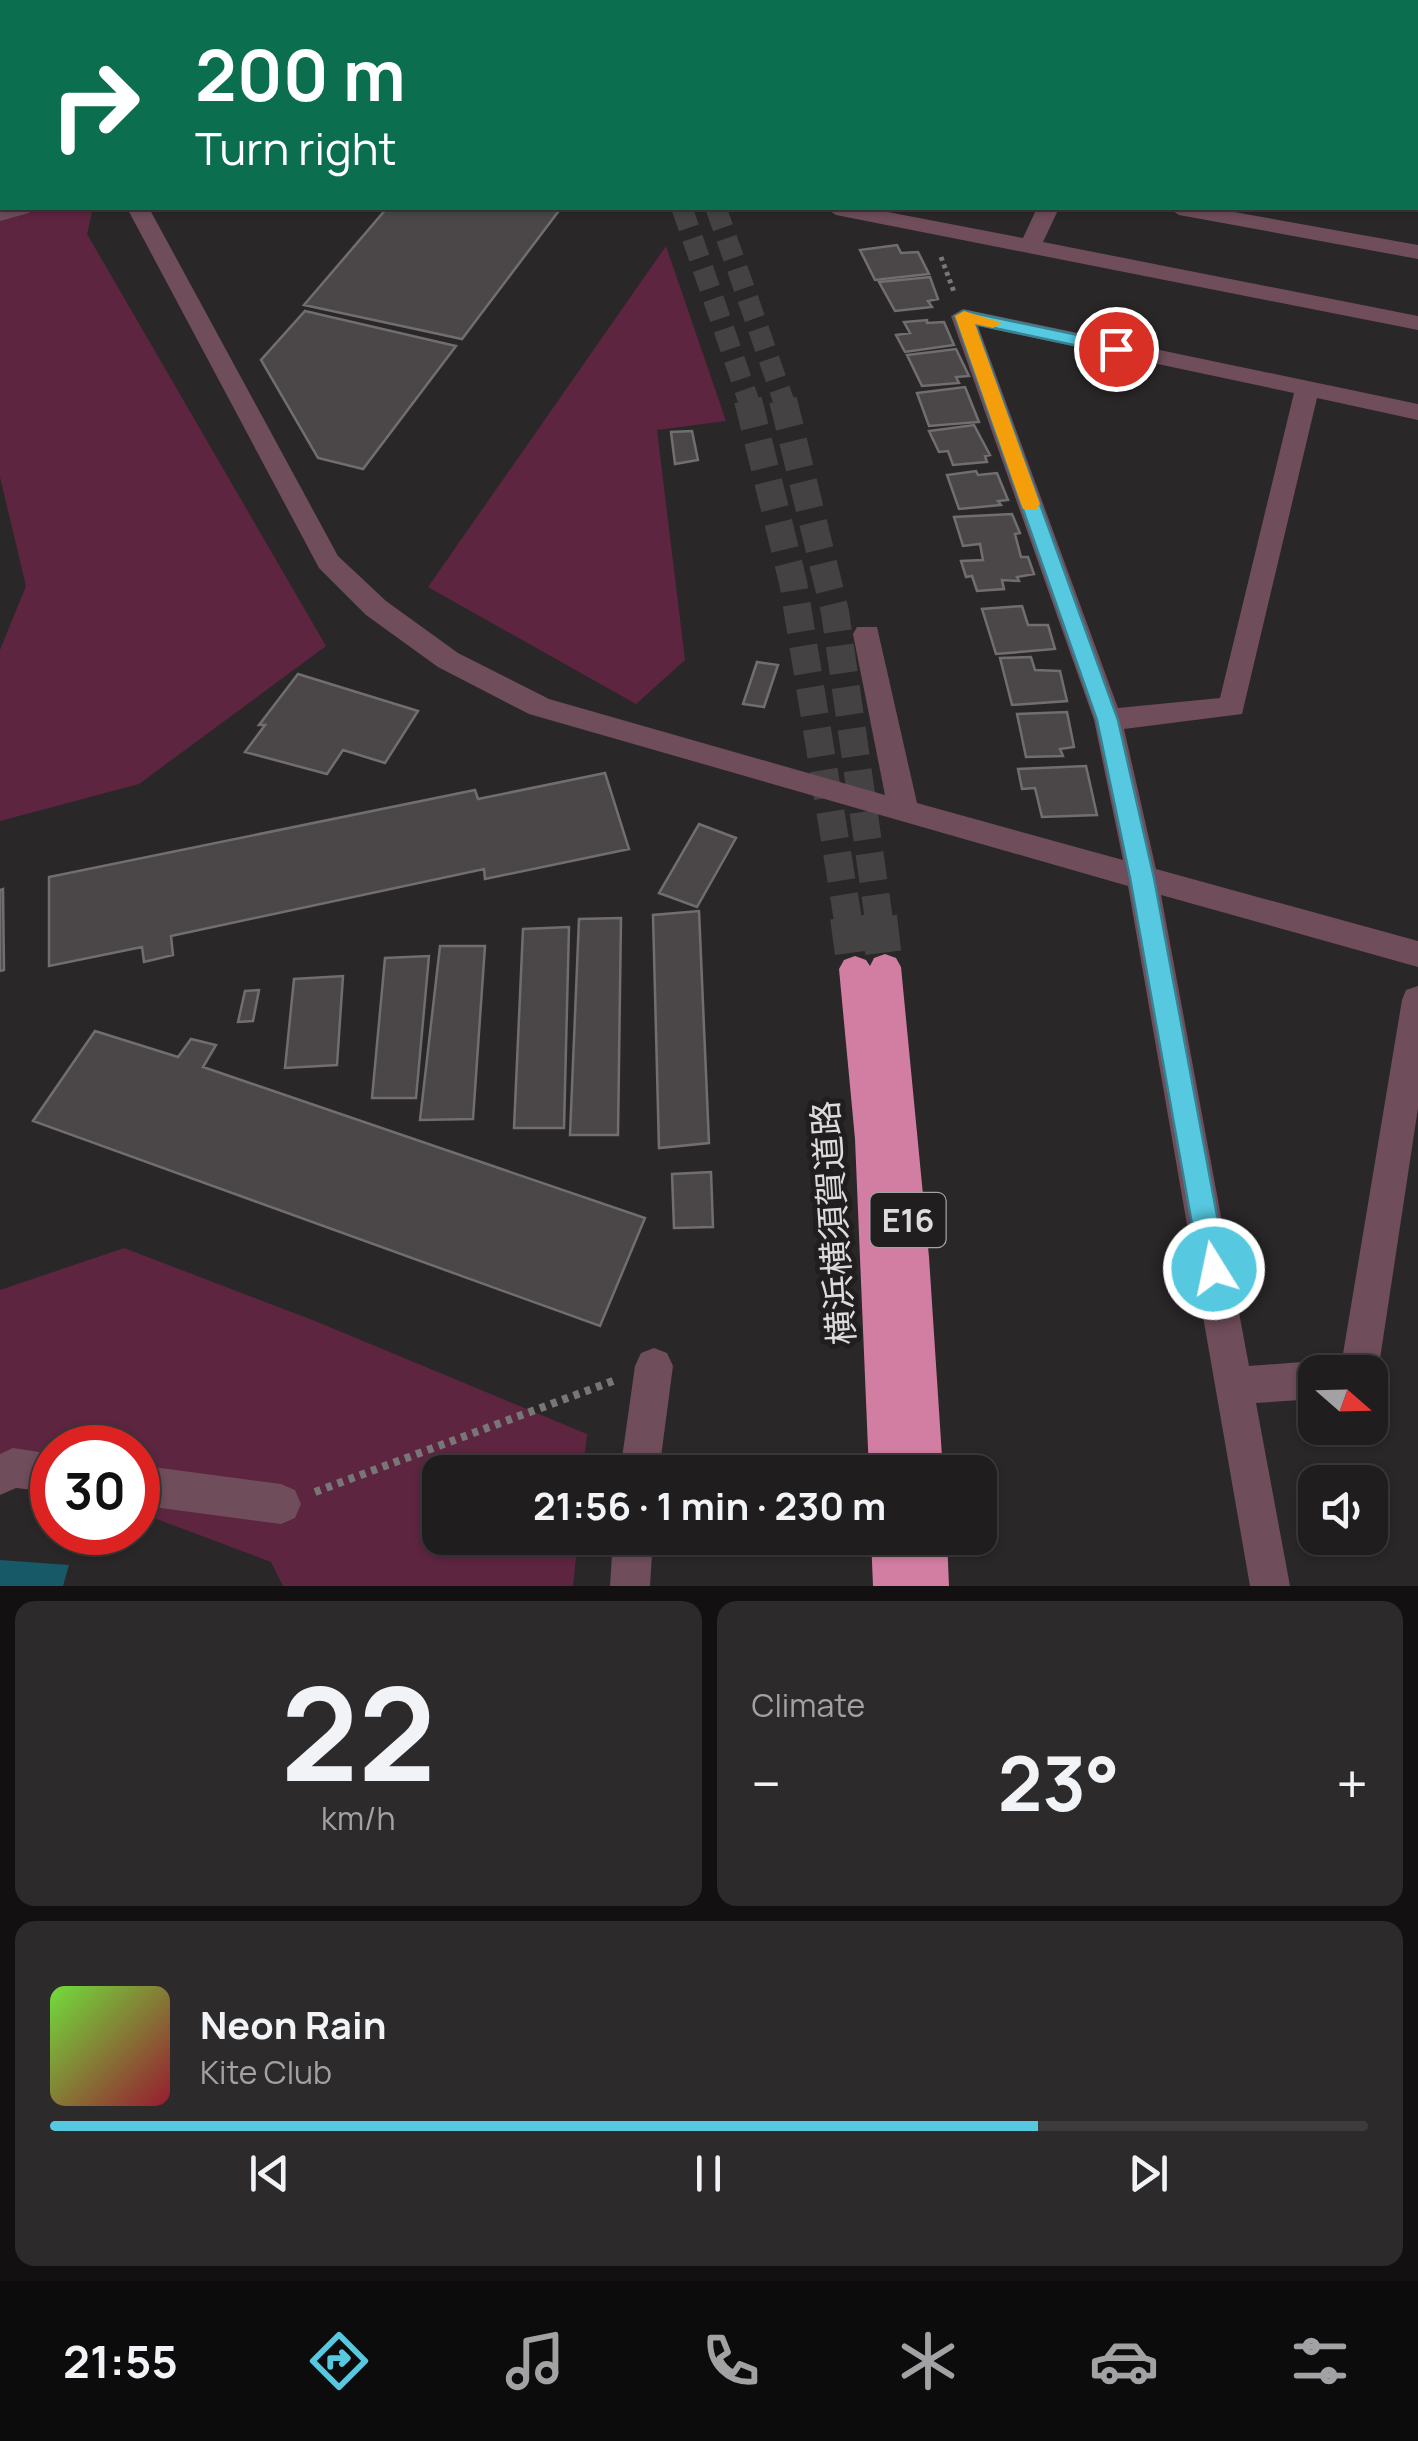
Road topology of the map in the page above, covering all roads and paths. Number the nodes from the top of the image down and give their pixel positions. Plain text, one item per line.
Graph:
1 (139, 210) edge
2 (846, 210) edge
3 (1047, 210) edge
4 (1203, 210) edge
5 (1264, 215) edge
6 (930, 226) junction
7 (1030, 246) junction
8 (1418, 252) edge
9 (964, 316) junction
10 (1418, 322) edge
11 (1307, 389) junction
12 (1418, 412) edge
13 (867, 634) dead end
14 (1108, 720) junction
15 (904, 813) junction
16 (1142, 878) junction
17 (1418, 954) edge
18 (1418, 1000) edge
19 (1361, 1355) edge
20 (654, 1366) joint
21 (1298, 1381) edge
22 (1235, 1386) junction
23 (641, 1455) edge
24 (887, 1455) edge
25 (923, 1455) edge
26 (30, 1470) edge
27 (0, 1474) edge
28 (160, 1487) edge
29 (282, 1504) joint
30 (632, 1555) edge
31 (892, 1555) edge
32 (928, 1555) edge
33 (630, 1586) edge
34 (893, 1586) edge
35 (929, 1586) edge
36 (1270, 1586) edge

1 - 15 street
2 - 6 street
3 - 7 street
4 - 5 street
5 - 8 street
6 - 7 street
6 - 9 path
7 - 10 street
9 - 11 street
9 - 14 street
11 - 12 street
11 - 14 street
13 - 15 street
14 - 16 street
15 - 16 street
16 - 17 street
16 - 22 street
18 - 19 street
20 - 23 street
20 - 29 path
21 - 22 street
22 - 36 street
24 - 25 highway, 横浜横須賀道路 / E16
26 - 27 street
28 - 29 street
30 - 33 street
31 - 34 highway
32 - 35 highway

